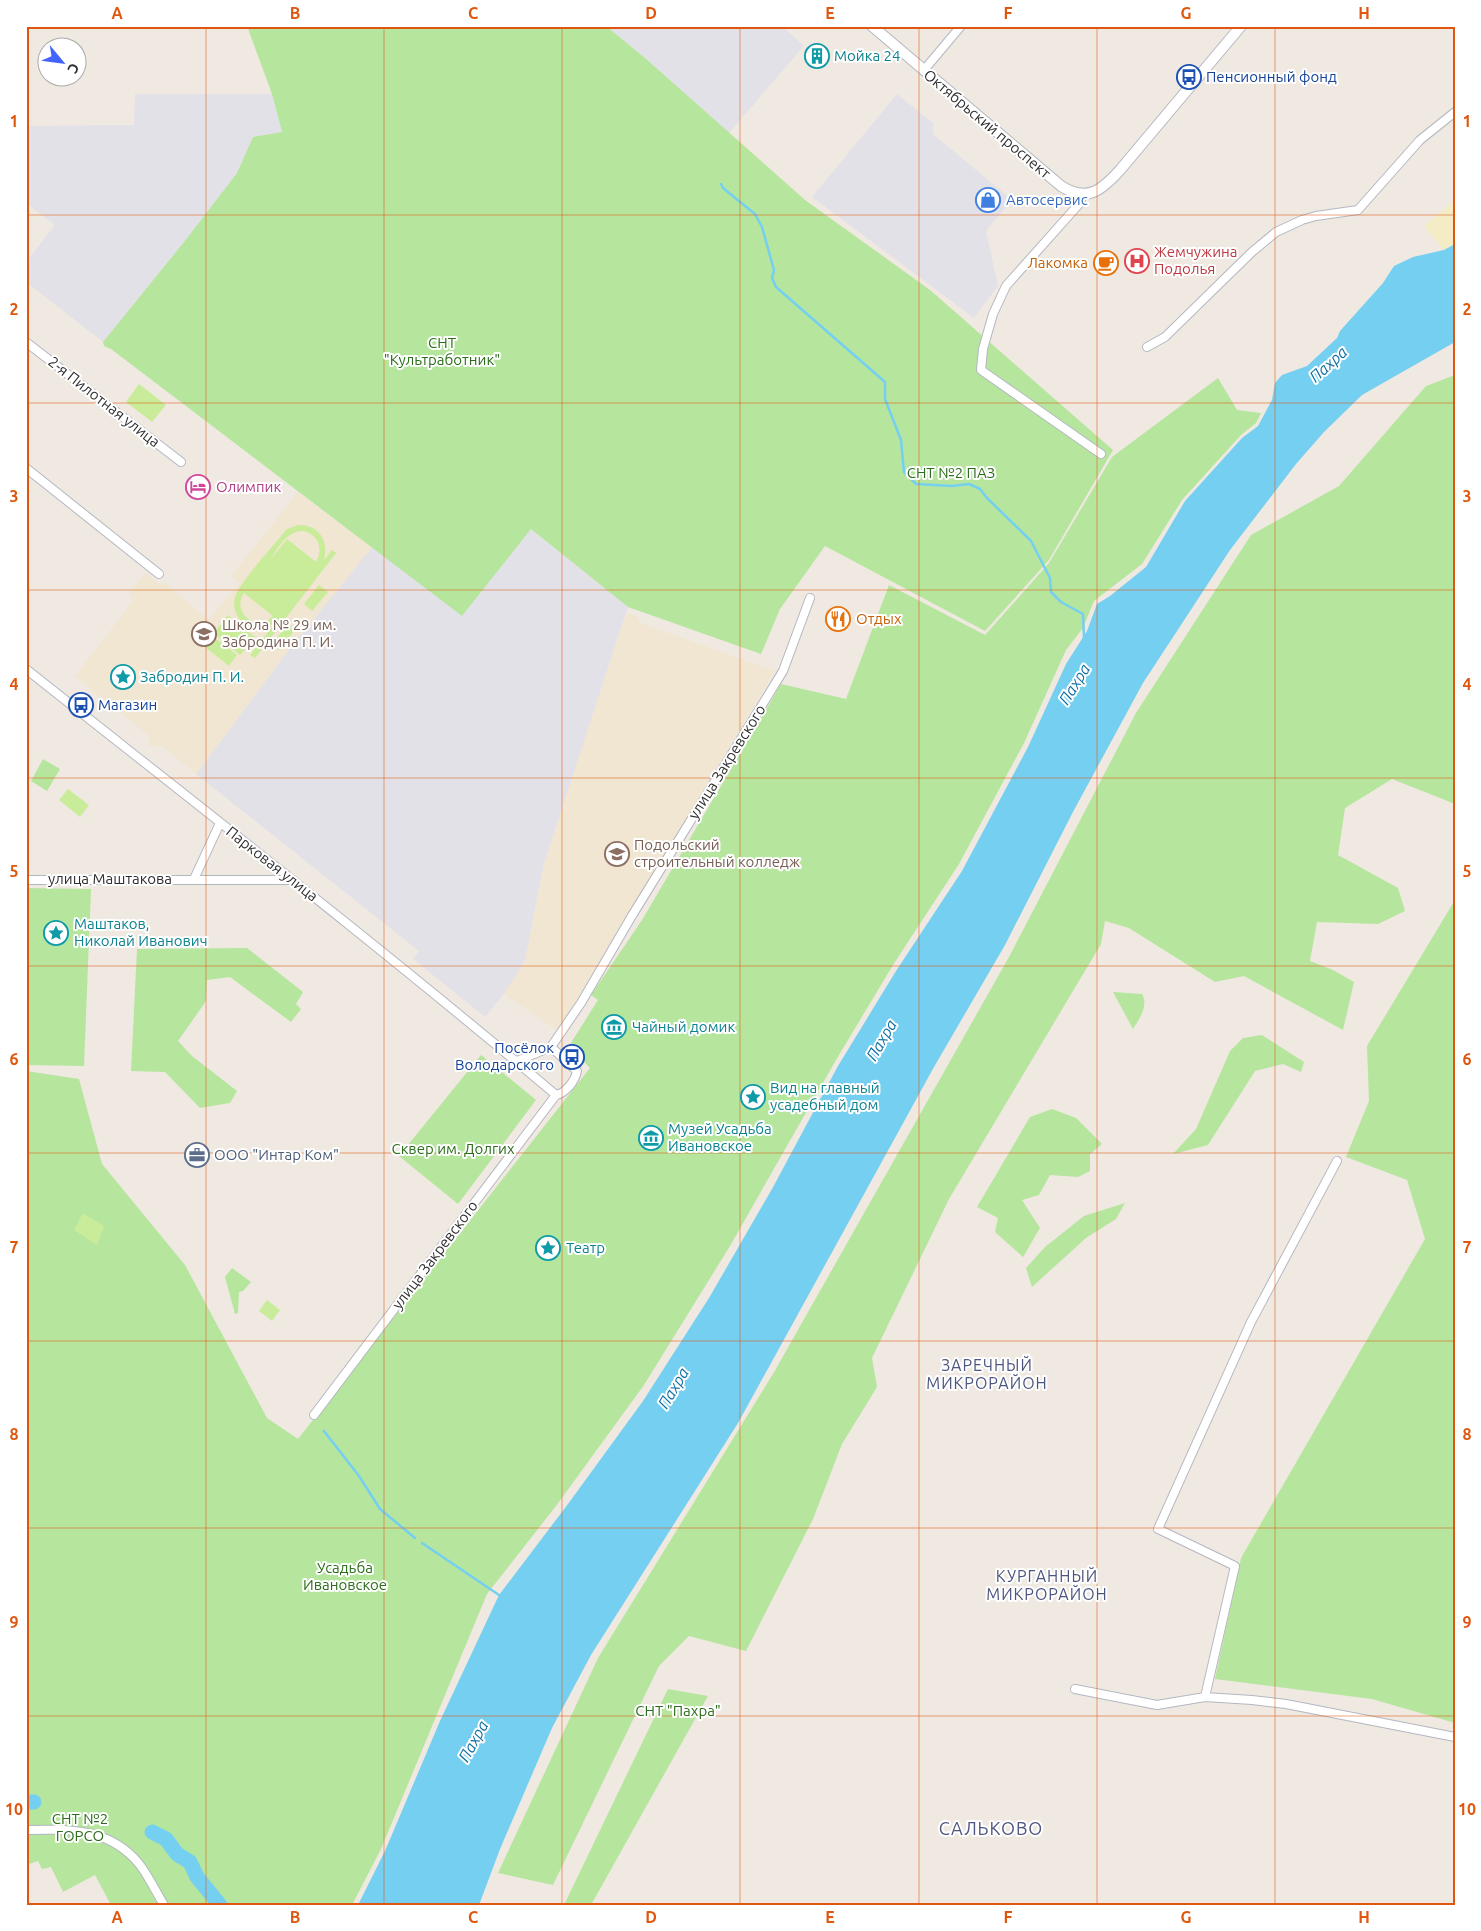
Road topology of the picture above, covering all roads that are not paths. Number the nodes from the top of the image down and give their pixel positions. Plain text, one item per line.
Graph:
1 (872, 26) edge
2 (961, 26) edge
3 (1241, 26) edge
4 (924, 70) junction
5 (1455, 112) edge
6 (1084, 195) junction
7 (26, 342) edge
8 (1147, 347) dead end
9 (1101, 454) dead end
10 (181, 462) dead end
11 (26, 468) edge
12 (159, 574) dead end
13 (810, 598) dead end
14 (26, 669) edge
15 (220, 823) junction
16 (194, 879) junction
17 (26, 880) edge
18 (293, 880) junction
19 (551, 1047) junction
20 (517, 1061) junction
21 (556, 1095) junction
22 (1338, 1161) dead end
23 (314, 1415) dead end
24 (1075, 1690) dead end
25 (1205, 1697) junction
26 (1455, 1737) edge
27 (26, 1830) edge
28 (164, 1905) edge

1 - 4 main road, Октябрьский проспект
2 - 4 street
3 - 6 main road
4 - 6 main road, Октябрьский проспект
5 - 8 street
6 - 9 street
7 - 10 street, 2-я Пилотная улица
11 - 12 street
13 - 19 street, улица Закревского
14 - 15 street, Парковая улица
15 - 16 street, улица Маштакова
15 - 18 street, Парковая улица
16 - 17 street, улица Маштакова
16 - 18 street, улица Маштакова
18 - 20 street, Парковая улица
19 - 20 street
19 - 21 street
20 - 21 street, Парковая улица
21 - 23 street, улица Закревского
22 - 25 street
24 - 25 street
25 - 26 street
27 - 28 street

